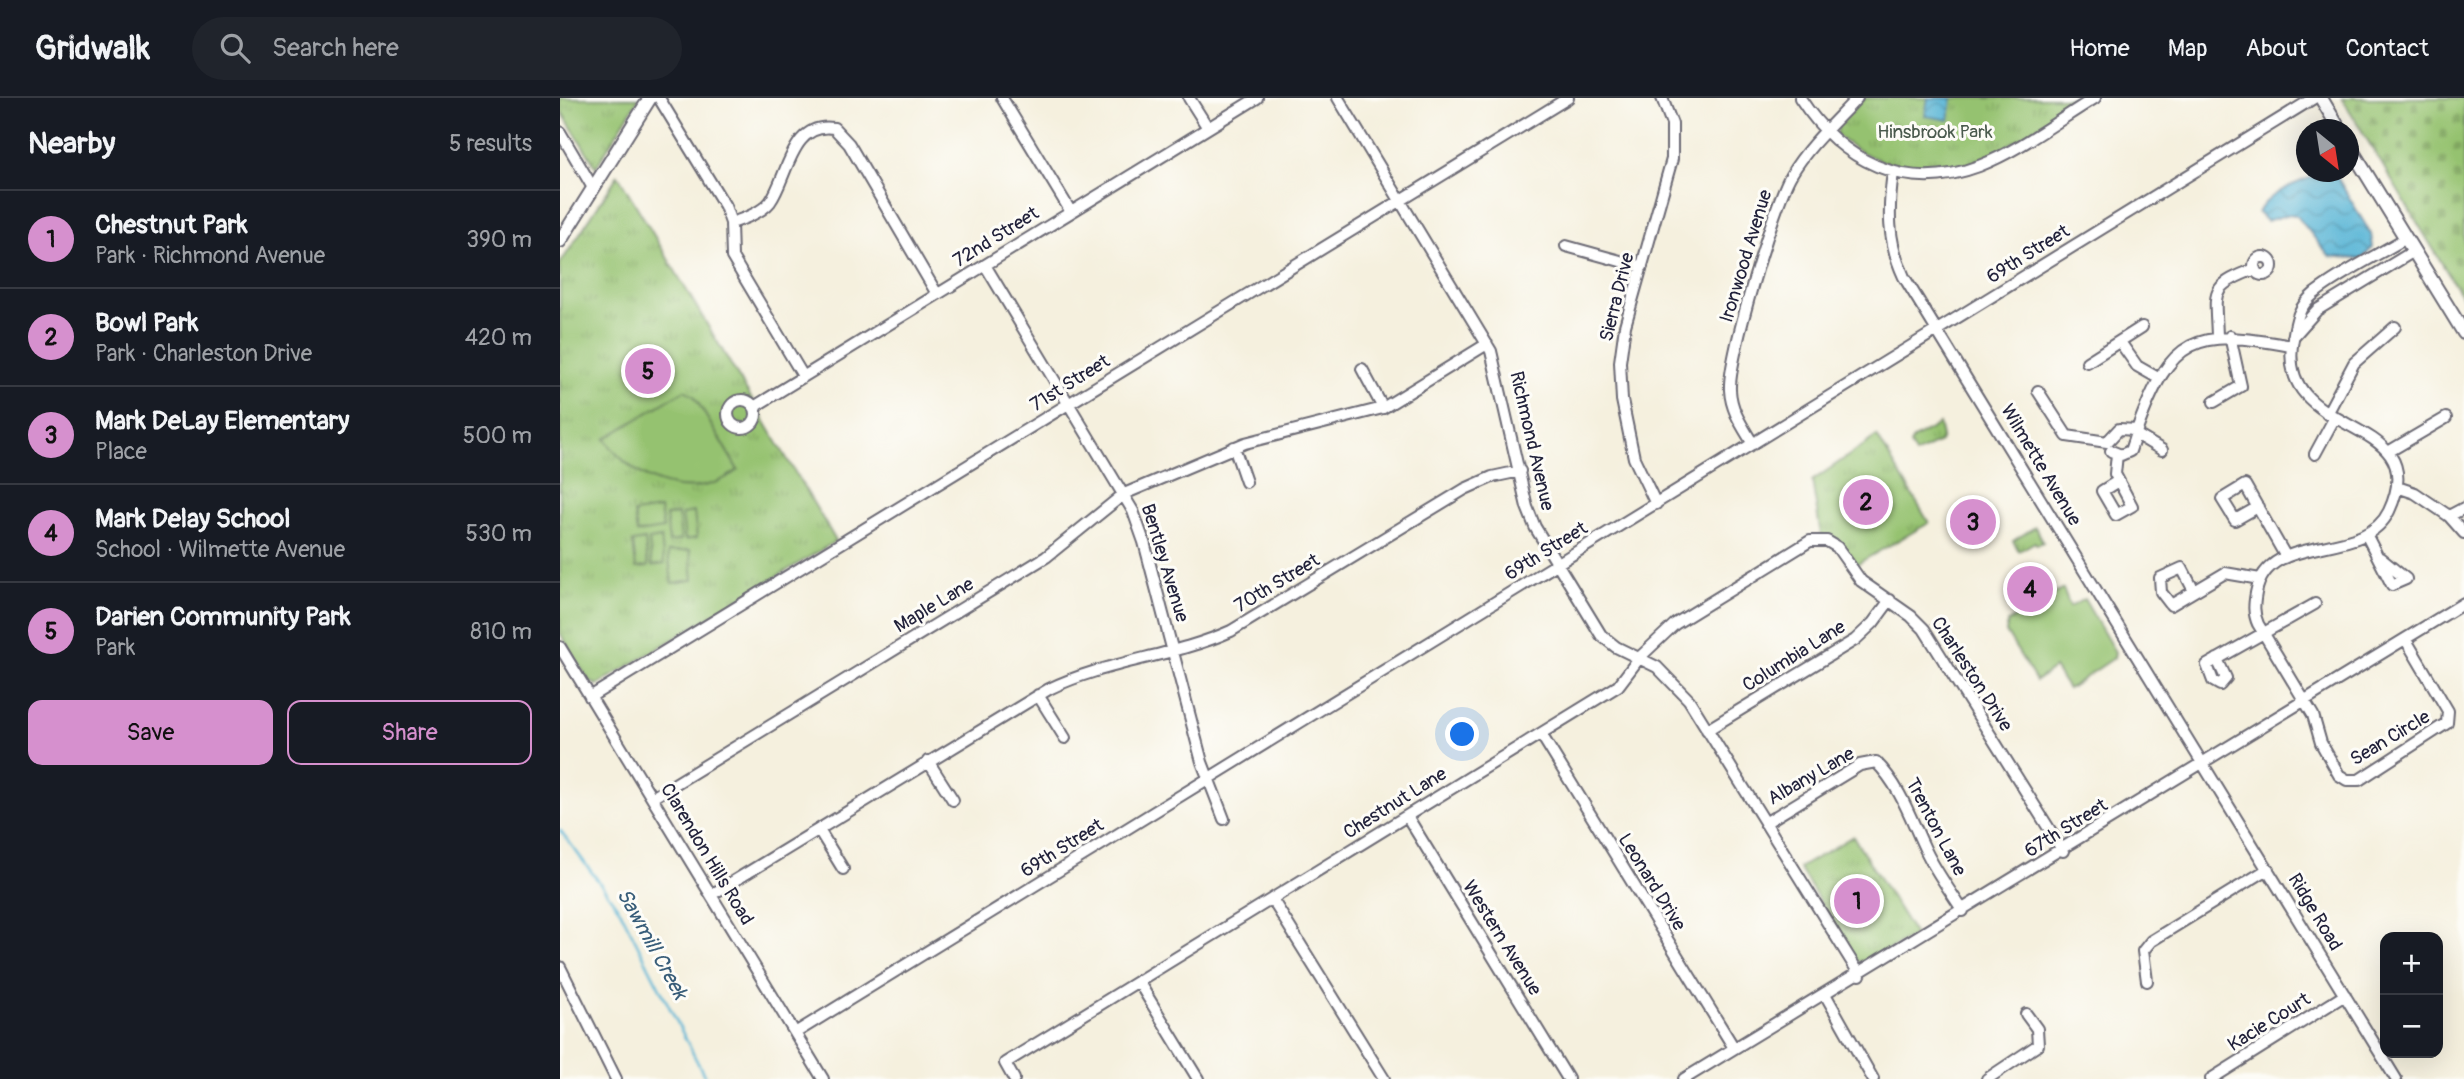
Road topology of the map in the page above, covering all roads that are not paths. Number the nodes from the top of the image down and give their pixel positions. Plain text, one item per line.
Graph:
1 (650, 98) edge
2 (659, 98) edge
3 (1002, 98) edge
4 (1189, 98) edge
5 (1257, 98) edge
6 (1568, 98) edge
7 (1662, 98) edge
8 (1800, 98) edge
9 (1857, 98) edge
10 (2095, 98) edge
11 (2314, 98) edge
12 (2320, 98) edge
13 (1339, 99) edge
14 (2333, 119) edge
15 (1208, 128) junction
16 (560, 132) edge
17 (1825, 133) junction
18 (2359, 162) edge
19 (1894, 172) junction
20 (593, 188) junction
21 (1400, 202) junction
22 (1071, 212) junction
23 (731, 223) junction
24 (2406, 238) junction
25 (560, 241) edge
26 (1566, 246) dead end
27 (2414, 251) junction
28 (985, 265) junction
29 (1642, 267) junction
30 (2255, 269) dead end
31 (937, 294) junction
32 (2142, 327) dead end
33 (2395, 327) dead end
34 (1937, 330) junction
35 (2464, 333) edge
36 (2230, 336) junction
37 (2217, 337) junction
38 (2292, 341) junction
39 (2120, 342) junction
40 (1488, 344) junction
41 (2087, 362) dead end
42 (1362, 369) dead end
43 (803, 376) junction
44 (2158, 378) junction
45 (2039, 391) dead end
46 (2214, 402) dead end
47 (1070, 404) junction
48 (754, 407) dead end
49 (1383, 408) junction
50 (2331, 416) junction
51 (2446, 418) dead end
52 (2137, 432) junction
53 (2107, 442) junction
54 (1753, 444) junction
55 (1234, 447) junction
56 (2162, 450) dead end
57 (2388, 452) junction
58 (2117, 454) junction
59 (2315, 454) dead end
60 (1520, 471) junction
61 (2118, 481) dead end
62 (1245, 482) dead end
63 (2397, 487) junction
64 (1124, 494) junction
65 (1656, 503) junction
66 (2258, 506) dead end
67 (2464, 508) edge
68 (2449, 516) junction
69 (2464, 533) edge
70 (2366, 534) junction
71 (1827, 541) joint
72 (2286, 557) junction
73 (2380, 558) dead end
74 (1558, 564) junction
75 (2260, 579) junction
76 (2194, 591) dead end
77 (1890, 600) junction
78 (2464, 603) edge
79 (2315, 604) dead end
80 (2262, 632) junction
81 (2406, 640) junction
82 (560, 647) edge
83 (1173, 651) junction
84 (1640, 657) junction
85 (2217, 659) dead end
86 (1038, 695) junction
87 (590, 697) junction
88 (2305, 702) junction
89 (1707, 730) junction
90 (1541, 734) junction
91 (1065, 738) dead end
92 (928, 761) junction
93 (1876, 762) joint
94 (2204, 764) junction
95 (1208, 779) junction
96 (652, 798) junction
97 (953, 800) dead end
98 (1407, 816) junction
99 (1224, 819) dead end
100 (1765, 823) junction
101 (819, 830) junction
102 (2063, 851) junction
103 (843, 869) dead end
104 (2268, 869) junction
105 (711, 895) junction
106 (1272, 899) junction
107 (1963, 911) junction
108 (560, 967) edge
109 (1860, 975) junction
110 (1138, 981) junction
111 (2147, 981) dead end
112 (1825, 994) junction
113 (2345, 995) junction
114 (2026, 1014) dead end
115 (795, 1033) junction
116 (1734, 1048) junction
117 (616, 1079) edge
118 (823, 1079) edge
119 (1014, 1079) edge
120 (1198, 1079) edge
121 (1384, 1079) edge
122 (1568, 1079) edge
123 (1684, 1079) edge
124 (1873, 1079) edge
125 (1987, 1079) edge
126 (2211, 1079) edge
127 (2396, 1079) edge

1 - 20 main road
2 - 23 street
3 - 22 street
4 - 15 street
5 - 15 street, 72nd Street
6 - 21 street, 71st Street
7 - 29 street, Sierra Drive
8 - 17 street
9 - 17 street, Ironwood Avenue
10 - 19 street
11 - 34 street, 69th Street
12 - 14 main road
13 - 21 street, Richmond Avenue
15 - 22 street, 72nd Street
16 - 20 street
17 - 19 street
17 - 54 street, Ironwood Avenue
18 - 24 main road
19 - 34 street, Wilmette Avenue
20 - 25 main road
21 - 40 street, Richmond Avenue
21 - 47 street, 71st Street
22 - 28 street, 72nd Street
23 - 31 street
23 - 43 street
24 - 27 main road
24 - 38 street
26 - 29 street
27 - 35 main road
27 - 38 street
28 - 31 street, 72nd Street
28 - 47 street, Bentley Avenue
29 - 65 street, Sierra Drive
30 - 37 street
31 - 43 street, 72nd Street
32 - 39 street
33 - 50 street
34 - 54 street, 69th Street
34 - 94 street, Wilmette Avenue
36 - 37 street
36 - 38 street
36 - 46 street
37 - 44 street
38 - 50 street
39 - 41 street
39 - 44 street
40 - 49 street, Maple Lane
40 - 60 street, Richmond Avenue
42 - 49 street
43 - 48 street, 72nd Street
44 - 52 street
45 - 53 street
47 - 64 street, Bentley Avenue
47 - 87 street, 71st Street
49 - 55 street, Maple Lane
50 - 57 street
50 - 59 street
51 - 57 street
52 - 53 street
52 - 56 street
52 - 58 street
53 - 58 street
54 - 65 street, 69th Street
55 - 62 street
55 - 64 street, Maple Lane
57 - 63 street
58 - 61 street
60 - 74 street, Richmond Avenue
60 - 83 street, 70th Street
63 - 68 street
63 - 70 street
64 - 83 street, Bentley Avenue
64 - 96 street, Maple Lane
65 - 74 street, 69th Street
66 - 72 street
67 - 68 street
68 - 69 street
70 - 72 street
70 - 73 street
71 - 77 street, Charleston Drive
71 - 84 street, Chestnut Lane
72 - 75 street
74 - 84 street, Richmond Avenue
74 - 95 street, 69th Street
75 - 76 street
75 - 80 street
77 - 89 street, Columbia Lane
77 - 102 street, Charleston Drive
78 - 81 street, 67th Street
79 - 80 street
80 - 85 street
80 - 88 street
81 - 88 street, 67th Street
81 - 88 street, Sean Circle
82 - 87 street, Clarendon Hills Road
83 - 86 street, 70th Street
83 - 95 street, Bentley Avenue
84 - 89 street, Richmond Avenue
84 - 90 street, Chestnut Lane
86 - 91 street
86 - 92 street, 70th Street
87 - 96 street, Clarendon Hills Road
88 - 94 street, 67th Street
89 - 100 street, Richmond Avenue
90 - 98 street, Chestnut Lane
90 - 116 street, Leonard Drive
92 - 97 street
92 - 101 street, 70th Street
93 - 100 street, Albany Lane
93 - 107 street, Trenton Lane
94 - 102 street, 67th Street
94 - 104 street, Ridge Road
95 - 99 street, Bentley Avenue
95 - 115 street, 69th Street
96 - 105 street, Clarendon Hills Road
98 - 106 street, Chestnut Lane
98 - 122 street, Western Avenue
100 - 109 street, Richmond Avenue
101 - 103 street
101 - 105 street, 70th Street
102 - 107 street, 67th Street
104 - 111 street
104 - 113 street, Ridge Road
105 - 115 street, Clarendon Hills Road
106 - 110 street, Chestnut Lane
106 - 121 street
107 - 109 street, 67th Street
108 - 117 street
109 - 112 street, 67th Street
110 - 119 street, Chestnut Lane
110 - 120 street
112 - 116 street, 67th Street
112 - 124 street
113 - 126 street, Kacie Court
113 - 127 street, Ridge Road
114 - 125 street
115 - 118 street, Clarendon Hills Road
116 - 123 street, 67th Street

